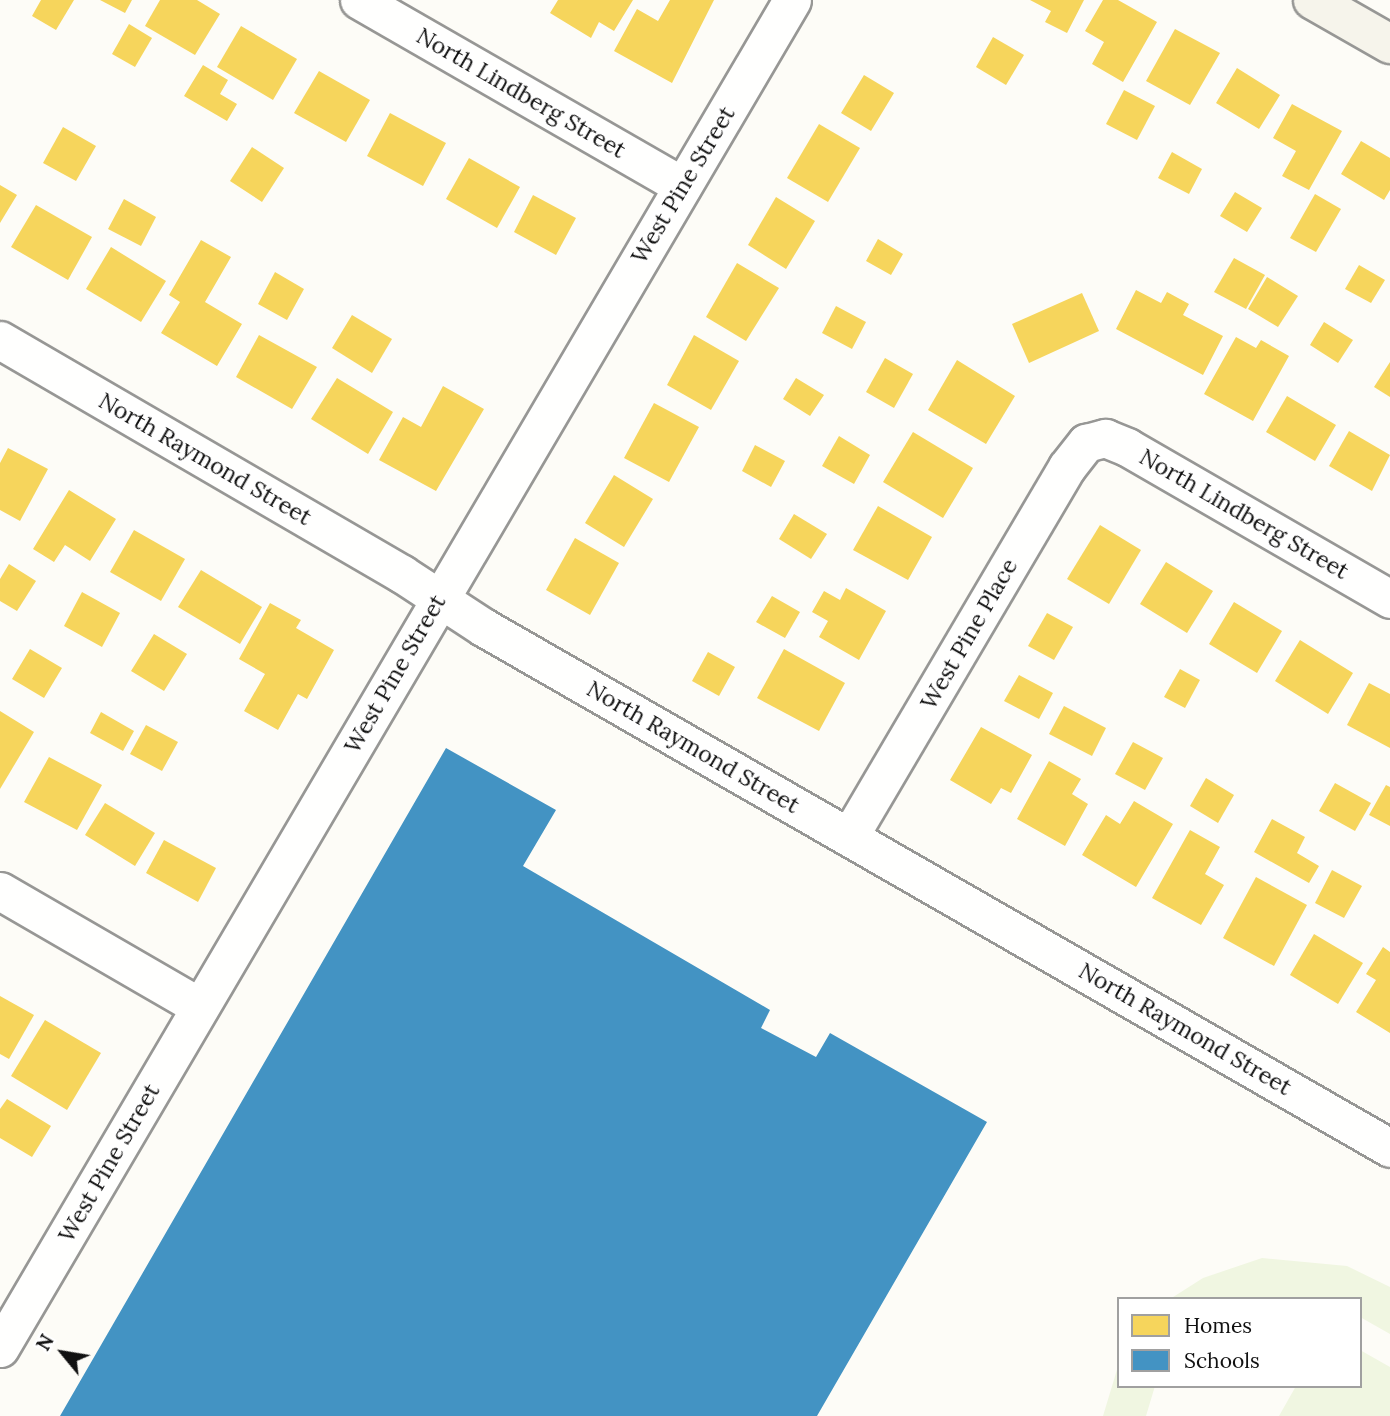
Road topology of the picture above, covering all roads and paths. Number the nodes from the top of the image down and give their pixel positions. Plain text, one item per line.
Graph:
1 (359, 0) edge
2 (792, 0) edge
3 (1313, 0) edge
4 (1390, 44) edge
5 (682, 186) junction
6 (0, 340) edge
7 (1096, 439) joint
8 (439, 598) junction
9 (1390, 599) edge
10 (849, 837) junction
11 (0, 891) edge
12 (200, 1007) junction
13 (1390, 1148) edge
14 (0, 1348) edge

1 - 5 street, North Lindberg Street
2 - 5 street, West Pine Street
3 - 4 street
5 - 8 street, West Pine Street
6 - 8 street, North Raymond Street
7 - 9 street, North Lindberg Street
7 - 10 street, West Pine Place
8 - 10 street, North Raymond Street
8 - 12 street, West Pine Street
10 - 13 street, North Raymond Street
11 - 12 street
12 - 14 street, West Pine Street

